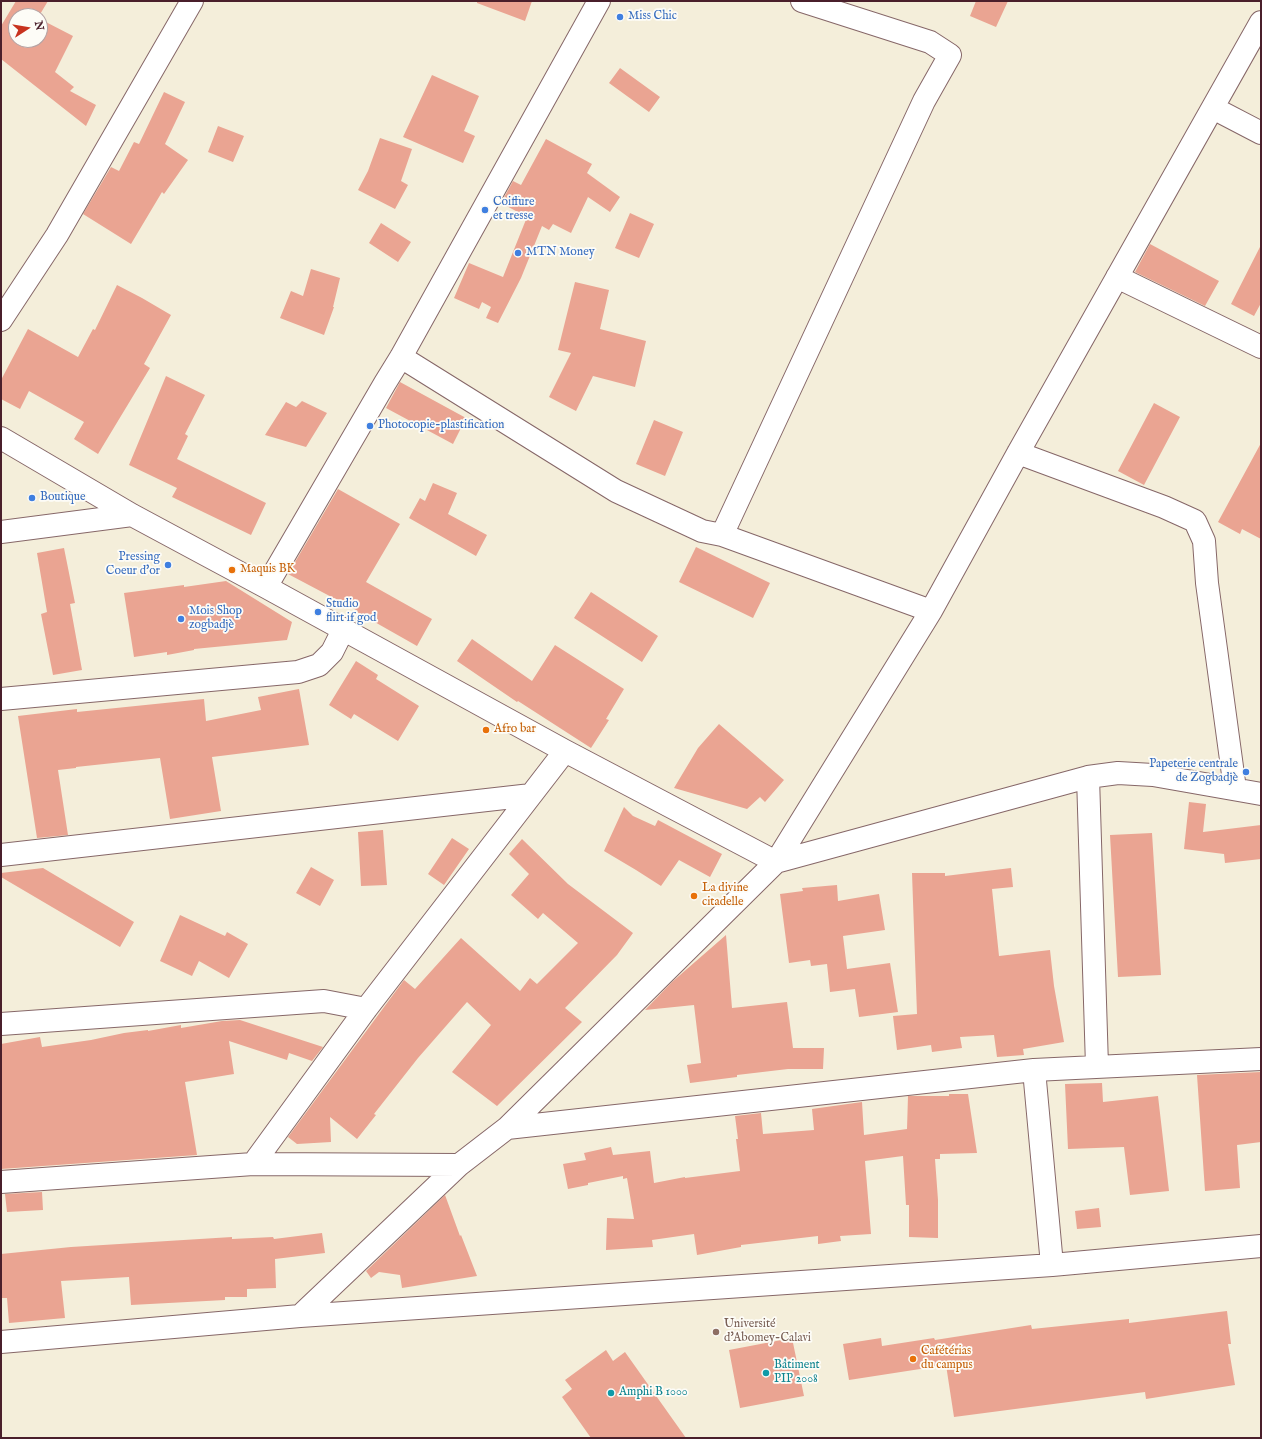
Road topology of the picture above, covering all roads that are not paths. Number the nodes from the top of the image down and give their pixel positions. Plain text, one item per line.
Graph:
1 (192, 1) edge
2 (599, 1) edge
3 (802, 1) edge
4 (1261, 22) edge
5 (1213, 108) junction
6 (1261, 133) edge
7 (1117, 277) junction
8 (1, 320) edge
9 (1261, 347) edge
10 (401, 357) junction
11 (1, 438) edge
12 (1018, 453) junction
13 (132, 515) junction
14 (1, 532) edge
15 (722, 535) junction
16 (266, 587) junction
17 (930, 611) junction
18 (343, 630) junction
19 (1, 699) edge
20 (564, 751) junction
21 (1088, 777) junction
22 (1235, 789) junction
23 (1261, 794) edge
24 (532, 795) junction
25 (1, 855) edge
26 (776, 862) junction
27 (366, 1009) junction
28 (1, 1024) edge
29 (1261, 1058) edge
30 (1097, 1066) junction
31 (1034, 1070) junction
32 (507, 1128) junction
33 (253, 1164) junction
34 (458, 1165) junction
35 (1, 1182) edge
36 (1261, 1246) edge
37 (1052, 1265) junction
38 (300, 1316) junction
39 (1, 1342) edge

1 - 8 street
2 - 10 street
3 - 15 street
4 - 5 street
5 - 6 street
5 - 7 street
7 - 9 street
7 - 12 street
10 - 15 street
10 - 16 street
11 - 13 street
12 - 17 street
12 - 22 street
13 - 14 street
13 - 16 street
15 - 17 street
16 - 18 street
17 - 26 street
18 - 19 street
18 - 20 street
20 - 24 street
20 - 26 street
21 - 22 street
21 - 26 street
21 - 30 street
22 - 23 street
24 - 25 street
24 - 27 street
26 - 32 street
27 - 28 street
27 - 33 street
29 - 30 street
30 - 31 street
31 - 32 street
31 - 37 street
32 - 34 street
33 - 34 street
33 - 35 street
34 - 38 street
36 - 37 street
37 - 38 street
38 - 39 street

